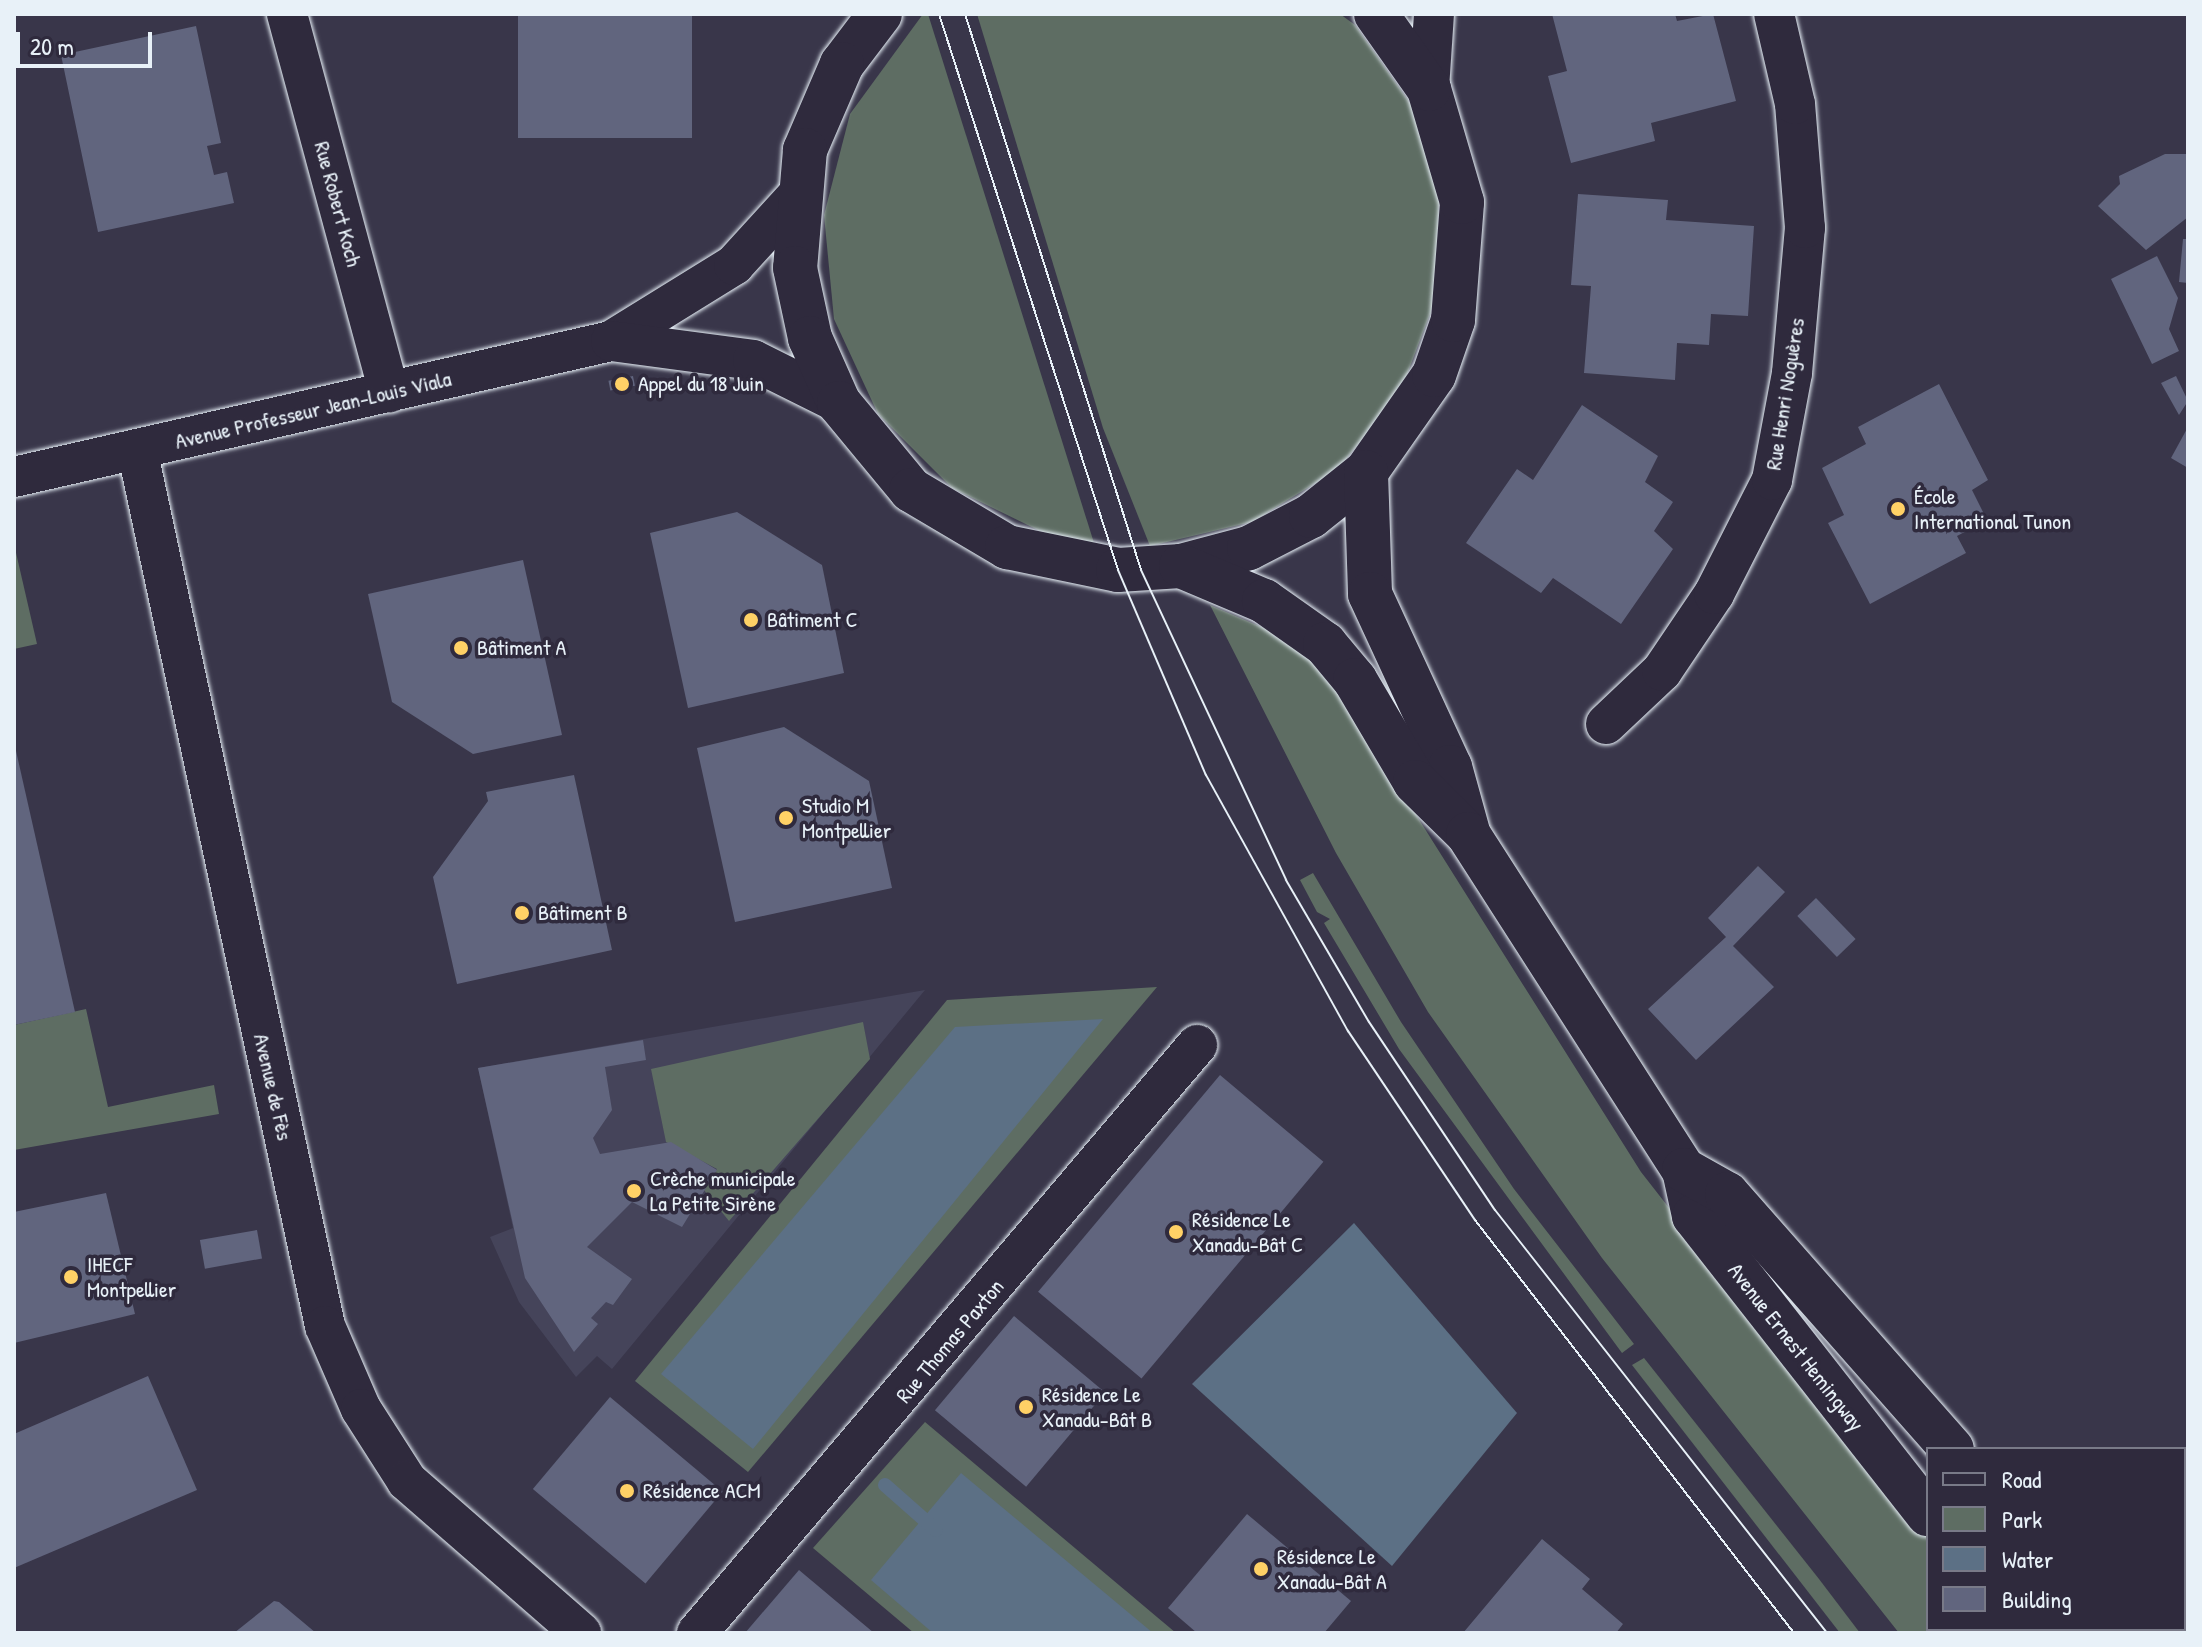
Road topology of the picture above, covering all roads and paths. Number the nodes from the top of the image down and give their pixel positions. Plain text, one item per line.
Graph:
1 (287, 14) edge
2 (880, 14) edge
3 (1376, 14) edge
4 (1434, 14) edge
5 (1774, 14) edge
6 (1429, 89) junction
7 (796, 197) junction
8 (611, 341) junction
9 (389, 393) junction
10 (839, 403) junction
11 (137, 449) junction
12 (1366, 472) junction
13 (14, 477) edge
14 (1181, 566) junction
15 (1606, 724) dead end
16 (1468, 834) junction
17 (1197, 1045) dead end
18 (1684, 1170) junction
19 (1950, 1447) edge
20 (1926, 1511) edge
21 (581, 1633) edge
22 (697, 1633) edge

1 - 9 street, Rue Robert Koch
2 - 7 main road
3 - 6 main road
4 - 6 street
5 - 15 street, Rue Henri Noguères
6 - 12 main road
7 - 8 street, Avenue Professeur Jean-Louis Viala
7 - 10 main road
8 - 9 street, Avenue Professeur Jean-Louis Viala
8 - 10 street, Avenue Professeur Jean-Louis Viala
9 - 11 street, Avenue Professeur Jean-Louis Viala
10 - 14 main road
11 - 13 street, Avenue Professeur Jean-Louis Viala
11 - 21 street, Avenue de Fès
12 - 14 main road
12 - 16 main road, Avenue Ernest Hemingway
14 - 16 main road, Avenue Ernest Hemingway
16 - 18 main road, Avenue Ernest Hemingway
17 - 22 street, Rue Thomas Paxton
18 - 19 main road, Avenue Ernest Hemingway
18 - 20 main road, Avenue Ernest Hemingway

